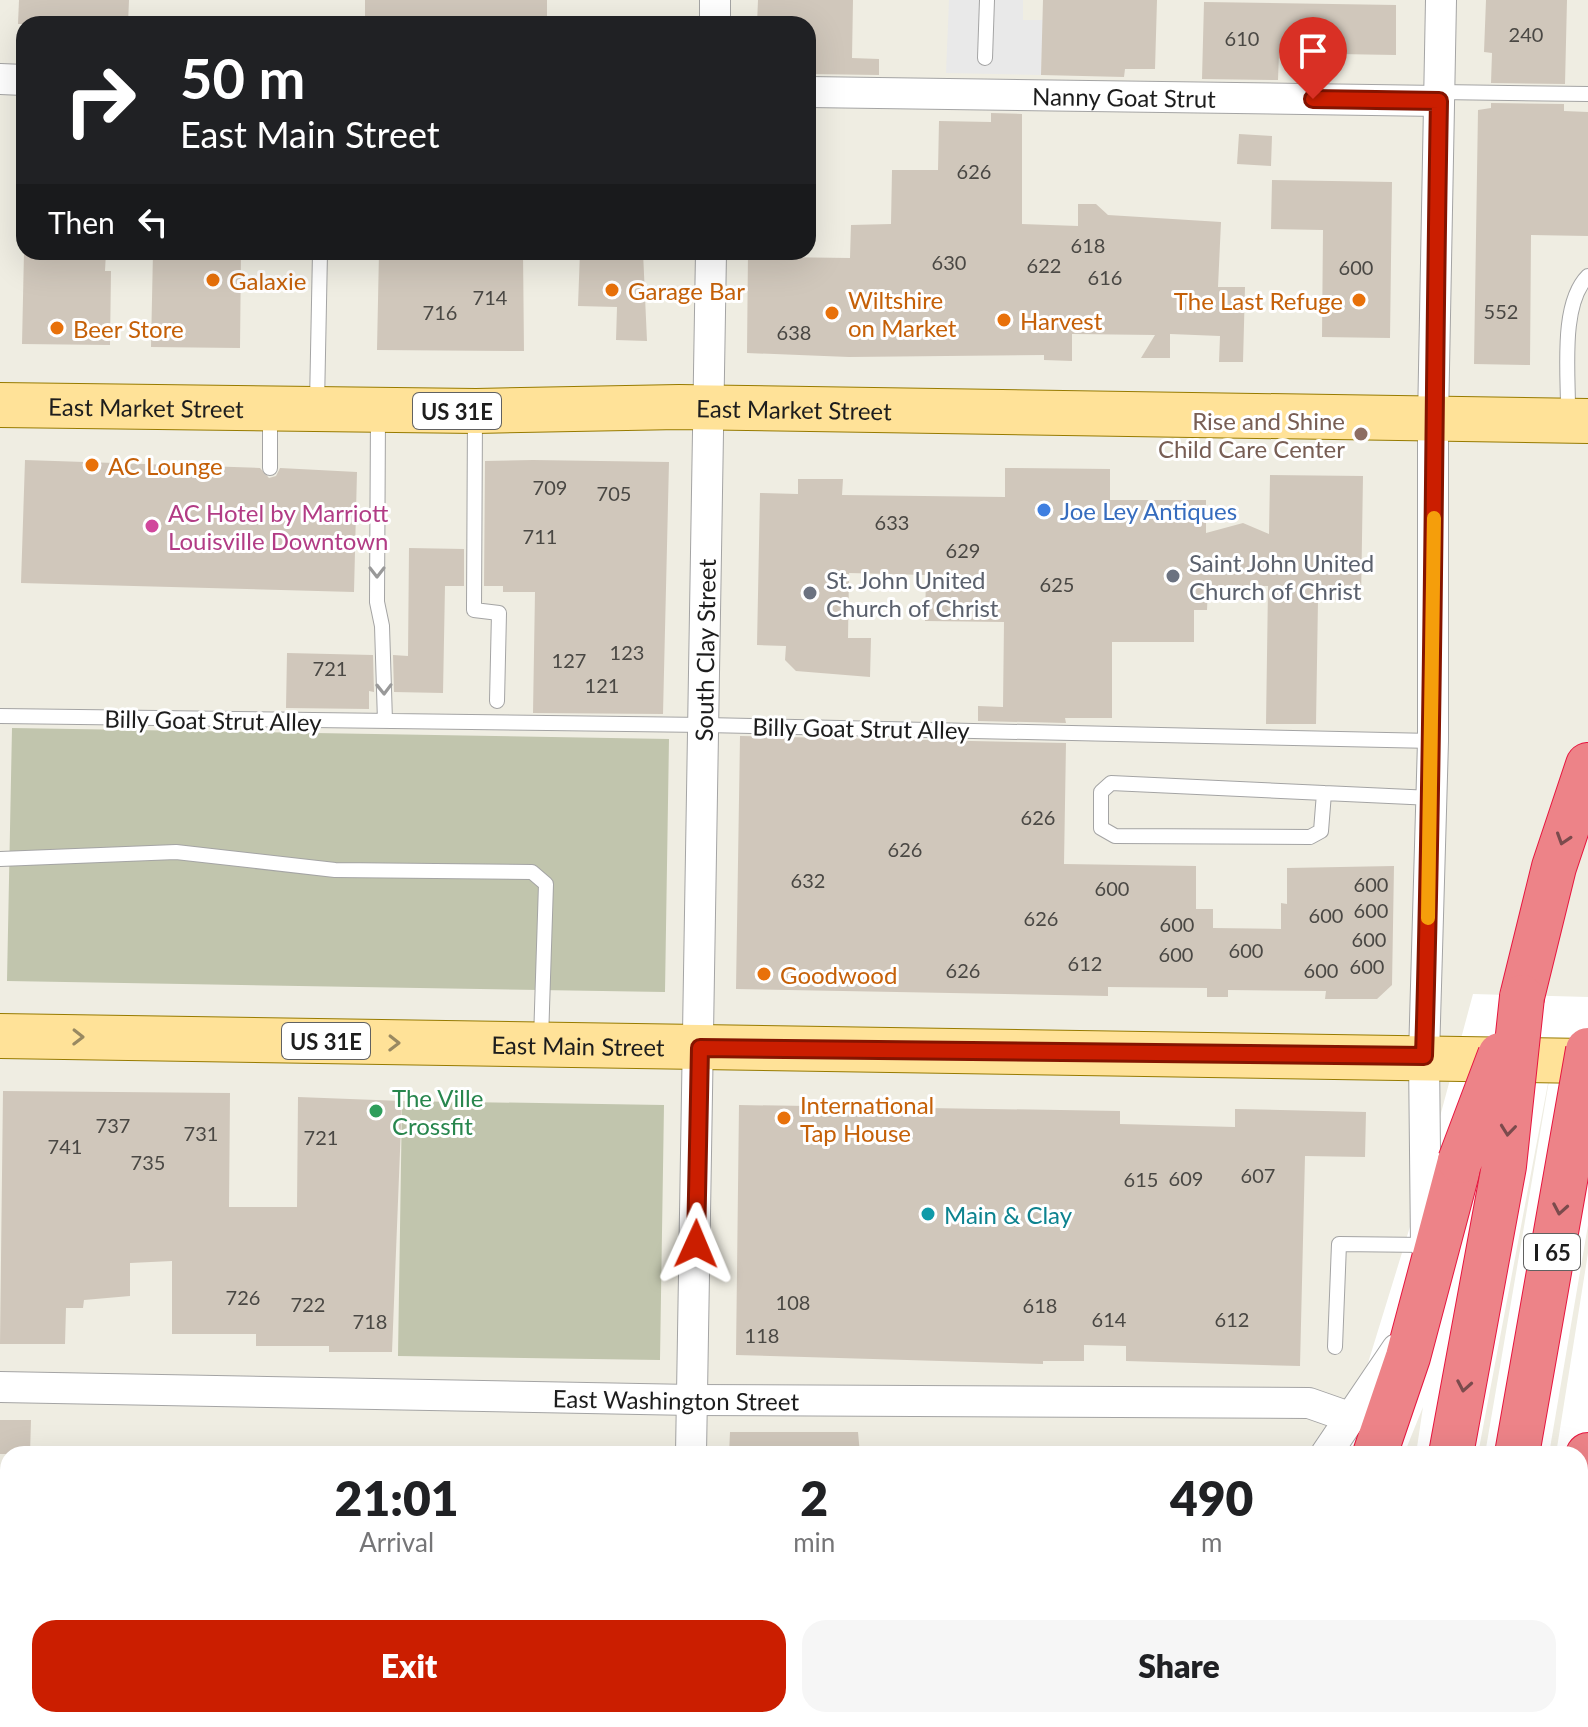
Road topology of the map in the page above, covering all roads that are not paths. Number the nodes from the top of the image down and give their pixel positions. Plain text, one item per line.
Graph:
1 (987, 0) edge
2 (1441, 0) edge
3 (985, 58) dead end
4 (816, 92) edge
5 (1588, 94) edge
6 (1439, 97) junction
7 (320, 260) edge
8 (711, 260) edge
9 (1588, 276) edge
10 (0, 405) edge
11 (269, 408) junction
12 (317, 408) junction
13 (709, 408) junction
14 (378, 410) junction
15 (476, 411) junction
16 (1433, 421) junction
17 (1578, 421) edge
18 (270, 468) dead end
19 (497, 701) dead end
20 (0, 716) edge
21 (385, 721) junction
22 (705, 725) junction
23 (1433, 741) junction
24 (1588, 765) edge
25 (1324, 793) junction
26 (1432, 798) junction
27 (0, 859) edge
28 (1522, 997) junction
29 (0, 1036) edge
30 (540, 1045) junction
31 (700, 1048) junction
32 (1588, 1050) edge
33 (1424, 1056) junction
34 (1588, 1061) edge
35 (1426, 1245) junction
36 (1335, 1347) dead end
37 (0, 1387) edge
38 (692, 1400) junction
39 (1349, 1417) junction
40 (691, 1446) edge
41 (1331, 1446) edge
42 (1378, 1446) edge
43 (1452, 1446) edge
44 (1518, 1446) edge

1 - 3 lane
2 - 6 street
4 - 6 street, Nanny Goat Strut
5 - 6 lane
6 - 16 street
7 - 12 lane
8 - 13 street, South Clay Street
9 - 17 lane
10 - 11 main road, East Market Street / US 31E
11 - 12 main road, East Market Street / US 31E
11 - 18 lane
12 - 14 main road, East Market Street / US 31E
13 - 15 main road, East Market Street / US 31E
13 - 16 main road, East Market Street / US 31E
13 - 22 street, South Clay Street
14 - 15 main road, East Market Street / US 31E
14 -> 21 lane
15 - 19 lane
16 - 17 main road, East Market Street / US 31E
16 - 23 street
20 - 21 lane, Billy Goat Strut Alley
21 - 22 lane, Billy Goat Strut Alley
22 - 23 lane, Billy Goat Strut Alley
22 - 31 street, South Clay Street
23 - 26 street
24 -> 28 highway
25 - 25 lane
25 - 26 lane
26 - 33 street
27 - 30 lane
28 - 42 highway, bridge
28 -> 43 highway, bridge
29 -> 30 main road, East Main Street / US 31E
30 - 31 main road, East Main Street / US 31E
31 - 33 main road, East Main Street / US 31E
31 - 38 street, South Clay Street
32 -> 44 highway, I 65, bridge
33 - 34 main road, East Main Street / US 31E
33 - 35 street
35 - 36 lane
35 - 39 street
37 - 38 street, East Washington Street
38 - 39 street, East Washington Street
38 - 40 street, South Clay Street
39 - 41 street

